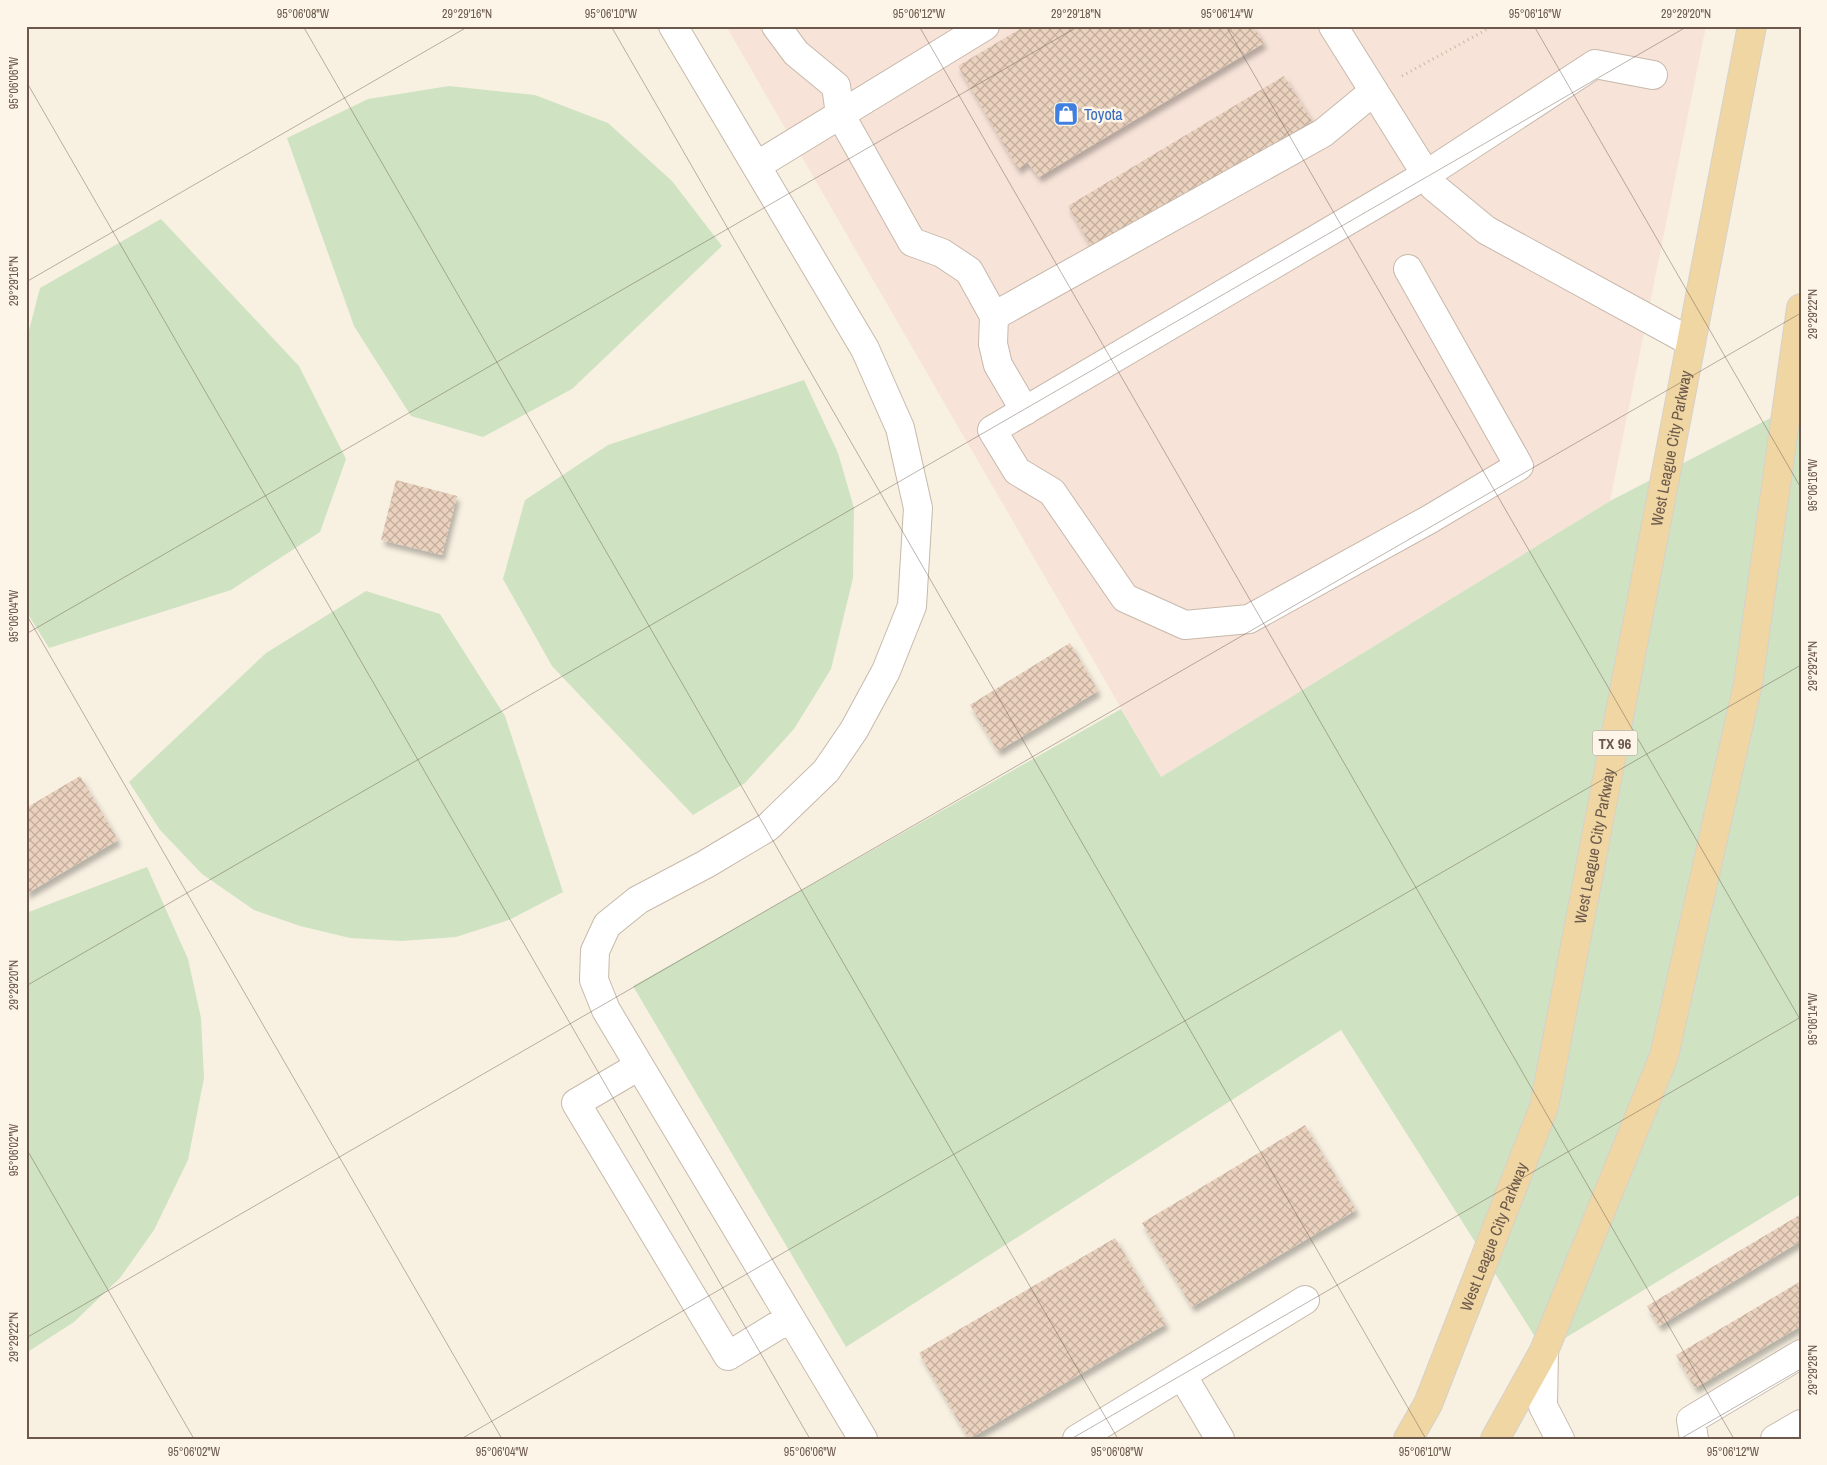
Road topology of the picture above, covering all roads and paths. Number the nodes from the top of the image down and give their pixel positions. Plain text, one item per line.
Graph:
1 (673, 26) edge
2 (985, 26) edge
3 (1333, 26) edge
4 (1494, 26) edge
5 (1712, 26) edge
6 (1752, 26) edge
7 (784, 29) edge
8 (1714, 30) dead end
9 (1654, 76) dead end
10 (1374, 92) junction
11 (840, 114) junction
12 (756, 166) junction
13 (1427, 174) junction
14 (1408, 269) dead end
15 (1801, 308) edge
16 (994, 316) junction
17 (1691, 342) junction
18 (1024, 411) junction
19 (639, 1066) junction
20 (1305, 1300) dead end
21 (790, 1318) junction
22 (1544, 1351) junction
23 (1801, 1354) edge
24 (1182, 1375) junction
25 (1801, 1424) edge
26 (1496, 1438) edge
27 (863, 1439) edge
28 (1077, 1439) edge
29 (1220, 1439) edge
30 (1408, 1439) edge
31 (1560, 1439) edge
32 (1694, 1439) edge
33 (1775, 1439) edge

1 - 12 street
2 - 11 street
3 - 10 street
4 - 10 path
5 - 8 path
6 - 17 main road, West League City Parkway / TX 96
7 - 11 street
9 - 13 street
10 - 13 street
10 - 16 street
11 - 12 street
11 - 16 street
12 - 19 street
13 - 17 street
13 - 18 street
14 - 18 street
15 - 22 main road
16 - 18 street
17 - 30 main road, West League City Parkway / TX 96
19 - 21 street
19 - 21 street
20 - 24 street
21 - 27 street
22 - 26 main road
22 - 31 street
23 - 32 street
24 - 28 street
24 - 29 street
25 - 33 street

